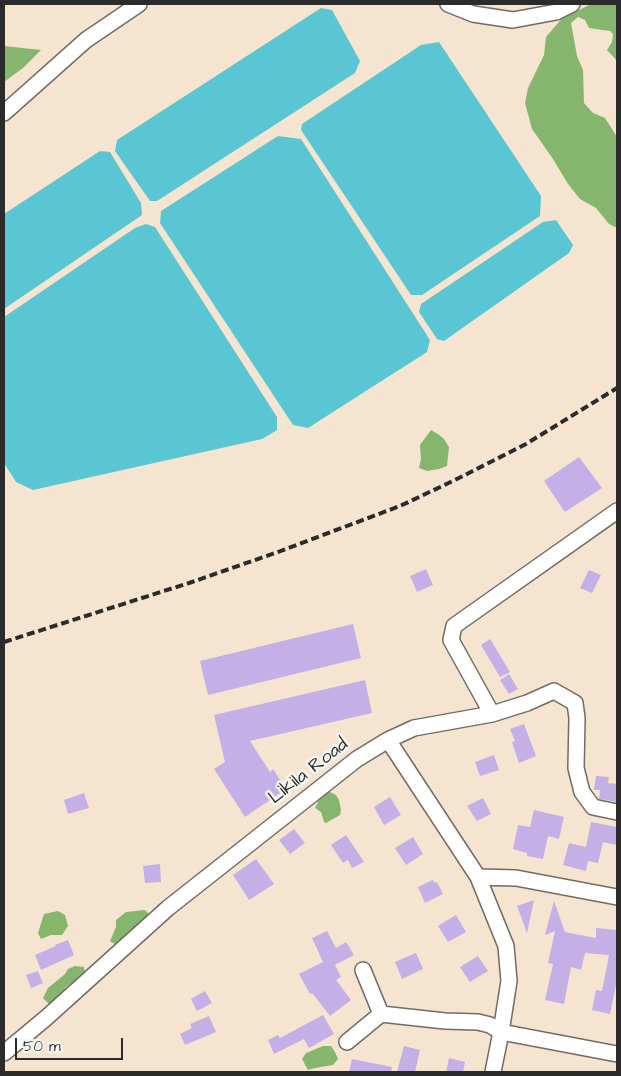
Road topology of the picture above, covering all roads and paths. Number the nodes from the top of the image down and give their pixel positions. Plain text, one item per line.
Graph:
1 (139, 4) edge
2 (448, 4) edge
3 (572, 4) edge
4 (4, 112) edge
5 (617, 511) edge
6 (492, 714) junction
7 (388, 740) junction
8 (617, 812) edge
9 (478, 877) junction
10 (617, 897) edge
11 (363, 970) dead end
12 (381, 1014) junction
13 (501, 1032) junction
14 (347, 1042) dead end
15 (4, 1053) edge
16 (617, 1054) edge
17 (493, 1072) edge

1 - 4 street
2 - 3 street
5 - 6 street
6 - 7 street, Likila Road
6 - 8 street, Likila Road
7 - 9 street
7 - 15 street, Likila Road
9 - 10 street
9 - 13 street
11 - 12 street
12 - 13 street
12 - 14 street
13 - 16 street
13 - 17 street

